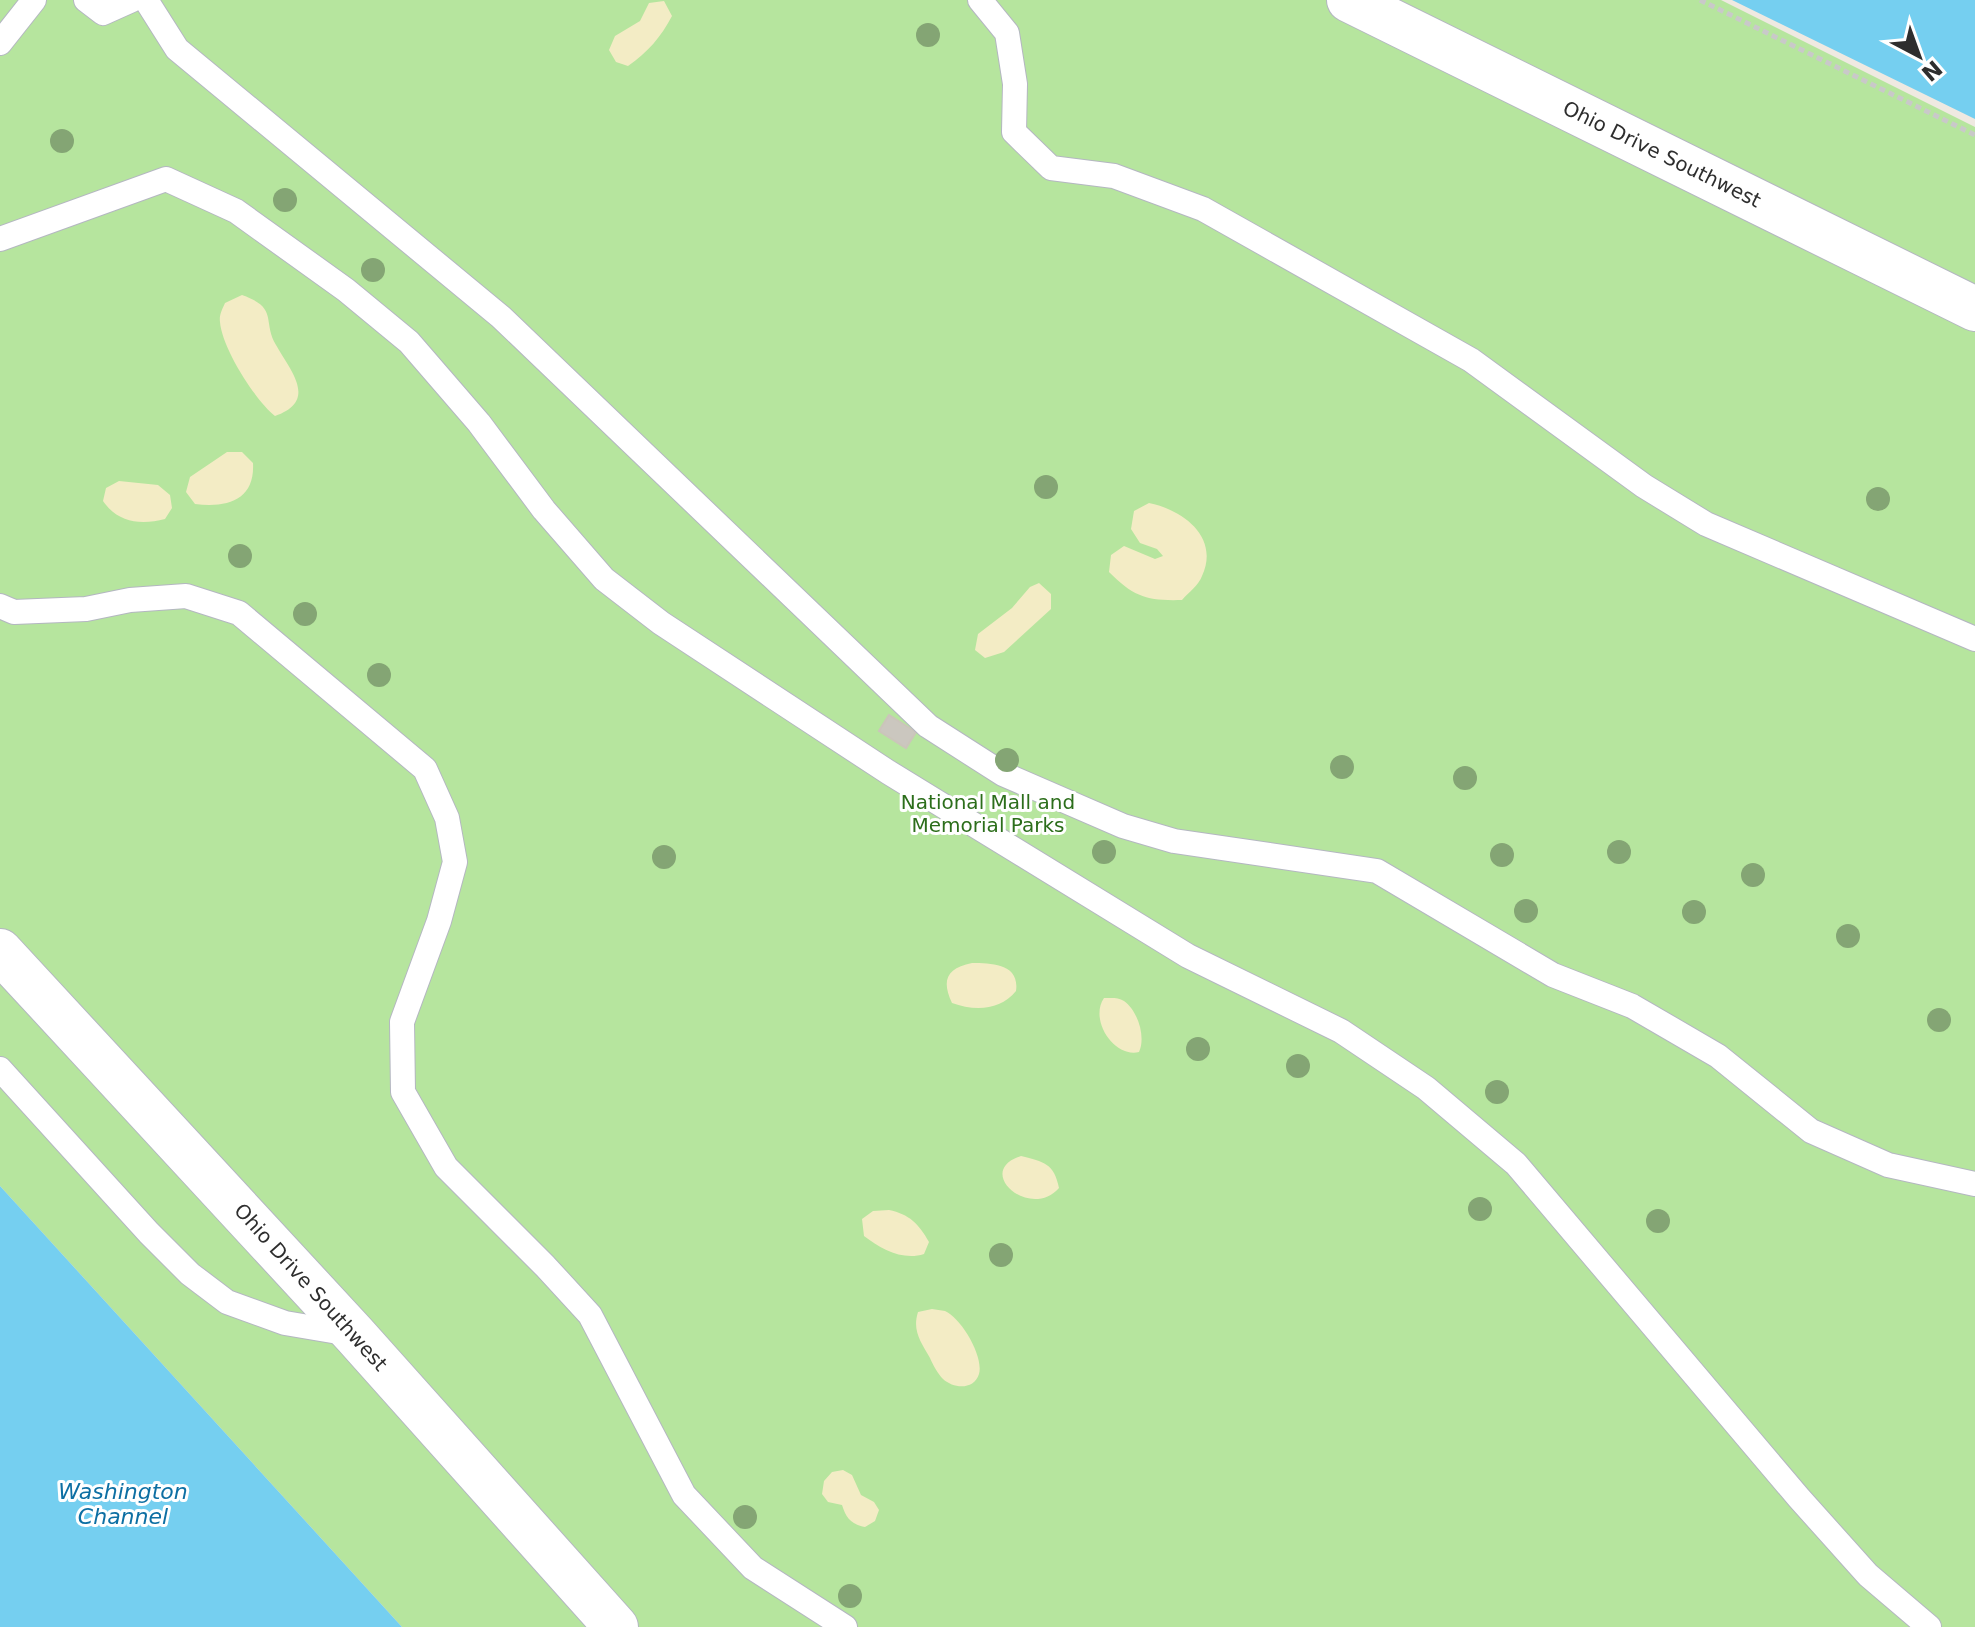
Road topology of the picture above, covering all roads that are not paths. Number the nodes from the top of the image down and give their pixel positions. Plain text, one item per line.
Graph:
1 (34, 0) edge
2 (86, 0) edge
3 (132, 0) edge
4 (146, 0) edge
5 (980, 0) edge
6 (1349, 0) edge
7 (0, 43) edge
8 (0, 239) edge
9 (1975, 309) edge
10 (0, 606) edge
11 (1975, 639) edge
12 (0, 951) edge
13 (0, 1069) edge
14 (1975, 1184) edge
15 (354, 1334) junction
16 (616, 1627) edge
17 (845, 1627) edge
18 (1929, 1627) edge

1 - 7 lane
2 - 3 lane
4 - 14 lane
5 - 11 lane
6 - 9 street, Ohio Drive Southwest
8 - 18 lane
10 - 17 lane
12 - 15 street, Ohio Drive Southwest
13 - 15 lane
15 - 16 street, Ohio Drive Southwest

